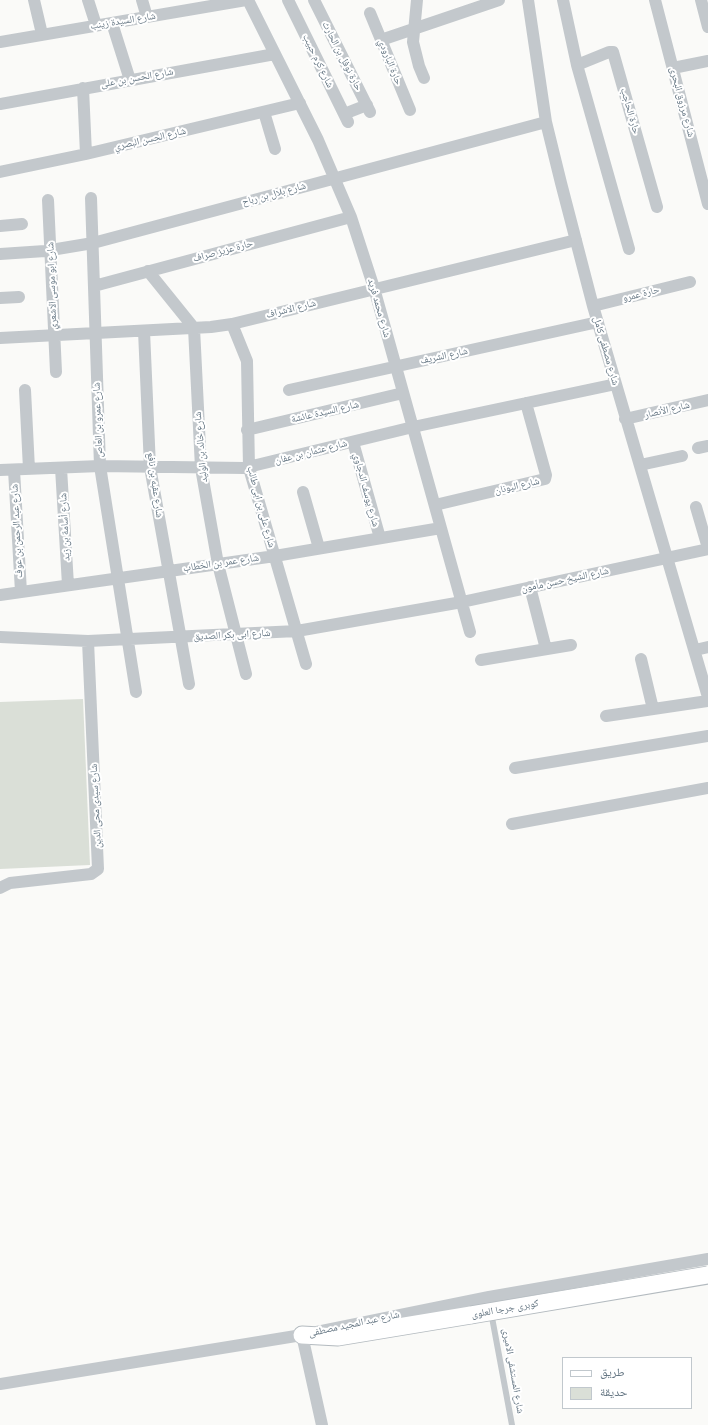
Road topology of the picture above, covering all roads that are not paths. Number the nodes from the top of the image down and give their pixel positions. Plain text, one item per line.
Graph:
1 (34, 0) edge
2 (88, 0) edge
3 (142, 0) edge
4 (247, 0) edge
5 (288, 0) edge
6 (314, 0) edge
7 (416, 0) edge
8 (499, 0) edge
9 (528, 0) edge
10 (563, 0) edge
11 (655, 0) edge
12 (701, 0) edge
13 (196, 4) edge
14 (477, 4) edge
15 (370, 13) dead end
16 (147, 17) junction
17 (112, 23) junction
18 (96, 25) junction
19 (708, 27) edge
20 (413, 29) junction
21 (42, 34) junction
22 (381, 40) junction
23 (0, 42) edge
24 (275, 54) junction
25 (708, 61) edge
26 (577, 65) junction
27 (673, 68) junction
28 (424, 78) dead end
29 (130, 80) junction
30 (84, 88) junction
31 (0, 104) edge
32 (300, 104) junction
33 (368, 108) joint
34 (410, 110) dead end
35 (264, 112) junction
36 (546, 122) junction
37 (275, 149) dead end
38 (86, 154) junction
39 (0, 172) edge
40 (336, 178) junction
41 (91, 198) dead end
42 (48, 200) dead end
43 (708, 204) edge
44 (657, 207) dead end
45 (351, 217) junction
46 (22, 224) dead end
47 (0, 226) edge
48 (576, 240) junction
49 (93, 243) junction
50 (629, 249) dead end
51 (50, 250) junction
52 (0, 254) edge
53 (148, 271) junction
54 (690, 282) dead end
55 (94, 286) junction
56 (374, 288) junction
57 (19, 297) dead end
58 (0, 298) edge
59 (593, 306) junction
60 (598, 322) junction
61 (232, 324) junction
62 (194, 328) junction
63 (144, 331) junction
64 (96, 334) junction
65 (54, 335) junction
66 (0, 338) edge
67 (396, 366) junction
68 (56, 372) dead end
69 (616, 384) junction
70 (25, 390) dead end
71 (289, 390) dead end
72 (403, 393) junction
73 (708, 400) edge
74 (526, 403) junction
75 (625, 419) junction
76 (413, 427) junction
77 (247, 430) junction
78 (353, 442) junction
79 (682, 456) dead end
80 (640, 465) junction
81 (100, 466) junction
82 (150, 467) junction
83 (61, 468) junction
84 (201, 468) junction
85 (249, 468) junction
86 (29, 469) junction
87 (0, 470) edge
88 (14, 470) junction
89 (303, 492) dead end
90 (435, 505) junction
91 (696, 507) dead end
92 (441, 528) junction
93 (380, 538) junction
94 (319, 548) junction
95 (708, 548) edge
96 (274, 556) junction
97 (667, 558) junction
98 (218, 564) junction
99 (168, 571) junction
100 (118, 578) junction
101 (68, 586) junction
102 (530, 587) junction
103 (20, 592) junction
104 (0, 595) edge
105 (462, 602) junction
106 (297, 631) junction
107 (470, 632) dead end
108 (237, 635) junction
109 (0, 637) edge
110 (180, 637) junction
111 (128, 639) junction
112 (88, 641) junction
113 (571, 644) dead end
114 (708, 647) edge
115 (546, 649) junction
116 (695, 650) junction
117 (641, 659) dead end
118 (481, 660) dead end
119 (306, 664) dead end
120 (246, 674) dead end
121 (190, 684) dead end
122 (136, 692) dead end
123 (708, 697) edge
124 (708, 701) edge
125 (653, 709) junction
126 (606, 716) dead end
127 (708, 736) edge
128 (515, 768) dead end
129 (708, 788) edge
130 (512, 824) dead end
131 (0, 888) edge
132 (708, 1260) edge
133 (708, 1275) edge
134 (489, 1297) junction
135 (302, 1335) junction
136 (0, 1384) edge
137 (322, 1425) edge
138 (512, 1425) edge

1 - 21 street
2 - 18 street
3 - 16 street
4 - 13 street, شارع السيدة زينب
4 - 24 street, شارع محمد فريد
5 - 33 street, شارع كرم حبيب
6 - 33 street, حارة نوفل بن الحارث
7 - 20 street
8 - 14 street
9 - 36 street, شارع مصطفى كامل
10 - 26 street
11 - 27 street, شارع مرزوق البحرى
12 - 19 street
13 - 16 street, شارع السيدة زينب
14 - 20 street
15 - 22 street, حارة البارودي
16 - 17 street, شارع السيدة زينب
17 - 18 street, شارع السيدة زينب
17 - 29 street
18 - 21 street, شارع السيدة زينب
20 - 22 street
20 - 28 street
21 - 23 street, شارع السيدة زينب
22 - 34 street, حارة البارودي
24 - 29 street, شارع الحسن بن على
24 - 32 street, شارع محمد فريد
25 - 27 street
26 - 44 street, حارة الحاجب
26 - 50 street
27 - 43 street, شارع مرزوق البحرى
29 - 30 street, شارع الحسن بن على
30 - 31 street, شارع الحسن بن على
30 - 38 street
32 - 35 street, شارع الحسن البصري
32 - 40 street, شارع محمد فريد
35 - 37 street
35 - 38 street, شارع الحسن البصري
36 - 40 street, شارع بلال بن رباح
36 - 48 street, شارع مصطفى كامل
38 - 39 street, شارع الحسن البصري
40 - 45 street, شارع محمد فريد
40 - 49 street, شارع بلال بن رباح
41 - 49 street, شارع عمرو بن العاص
42 - 51 street, شارع ابو موسى الاشعري
45 - 53 street, حارة عزيز صراف
45 - 56 street, شارع محمد فريد
46 - 47 street
48 - 56 street, شارع الاشراف
48 - 59 street, شارع مصطفى كامل
49 - 51 street, شارع بلال بن رباح
49 - 55 street, شارع عمرو بن العاص
51 - 52 street, شارع بلال بن رباح
51 - 65 street, شارع ابو موسى الاشعري
53 - 55 street, حارة عزيز صراف
53 - 62 street
54 - 59 street, حارة عمرو
55 - 64 street, شارع عمرو بن العاص
56 - 61 street, شارع الاشراف
56 - 67 street, شارع محمد فريد
57 - 58 street
59 - 60 street, شارع مصطفى كامل
60 - 67 street, شارع الشريف
60 - 69 street, شارع مصطفى كامل
61 - 62 street, شارع الاشراف
61 - 77 street, شارع على بن ابى طالب
62 - 63 street, شارع الاشراف
62 - 84 street, شارع خالد بن الوليد
63 - 64 street, شارع الاشراف
63 - 82 street, شارع عقبه بن نافع
64 - 65 street, شارع الاشراف
64 - 81 street, شارع عمرو بن العاص
65 - 66 street, شارع الاشراف
65 - 68 street, شارع ابو موسى الاشعري
67 - 71 street, شارع الشريف
67 - 72 street, شارع محمد فريد
69 - 74 street, شارع عثمان بن عفان
69 - 75 street, شارع مصطفى كامل
70 - 86 street
72 - 76 street, شارع محمد فريد
72 - 77 street, شارع السيدة عائشة
73 - 75 street, شارع الأنصار
74 - 76 street, شارع عثمان بن عفان
74 - 90 street, شارع اليونان
75 - 80 street, شارع مصطفى كامل
76 - 78 street, شارع عثمان بن عفان
76 - 90 street, شارع محمد فريد
77 - 85 street, شارع على بن ابى طالب
78 - 85 street, شارع عثمان بن عفان
78 - 93 street, شارع يوسف الدجاوي
79 - 80 street
80 - 97 street, شارع مصطفى كامل
81 - 82 street, شارع عثمان بن عفان
81 - 83 street, شارع عثمان بن عفان
81 - 100 street, شارع عمرو بن العاص
82 - 84 street, شارع عثمان بن عفان
82 - 99 street, شارع عقبه بن نافع
83 - 86 street, شارع عثمان بن عفان
83 - 101 street, شارع أسامة بن زيد
84 - 85 street, شارع عثمان بن عفان
84 - 98 street, شارع خالد بن الوليد
85 - 96 street, شارع على بن ابى طالب
86 - 88 street, شارع عثمان بن عفان
87 - 88 street, شارع عثمان بن عفان
88 - 103 street, شارع عبد الرحمن بن عوف
89 - 94 street
90 - 92 street, شارع محمد فريد
91 - 95 street
92 - 93 street, شارع عمر بن الخطاب
92 - 105 street, شارع محمد فريد
93 - 94 street, شارع عمر بن الخطاب
94 - 96 street, شارع عمر بن الخطاب
95 - 97 street, شارع الشيخ حسن مأمون
96 - 98 street, شارع عمر بن الخطاب
96 - 106 street, شارع على بن ابى طالب
97 - 102 street, شارع الشيخ حسن مأمون
97 - 116 street, شارع مصطفى كامل
98 - 99 street, شارع عمر بن الخطاب
98 - 108 street, شارع خالد بن الوليد
99 - 100 street, شارع عمر بن الخطاب
99 - 110 street, شارع عقبه بن نافع
100 - 101 street, شارع عمر بن الخطاب
100 - 111 street, شارع عمرو بن العاص
101 - 103 street, شارع عمر بن الخطاب
102 - 105 street, شارع الشيخ حسن مأمون
102 - 115 street
103 - 104 street, شارع عمر بن الخطاب
105 - 106 street, شارع ابى بكر الصديق
105 - 107 street, شارع محمد فريد
106 - 108 street, شارع ابى بكر الصديق
106 - 119 street, شارع على بن ابى طالب
108 - 110 street, شارع ابى بكر الصديق
108 - 120 street, شارع خالد بن الوليد
109 - 112 street, شارع ابى بكر الصديق
110 - 111 street, شارع ابى بكر الصديق
110 - 121 street, شارع عقبه بن نافع
111 - 112 street, شارع ابى بكر الصديق
111 - 122 street, شارع عمرو بن العاص
112 - 131 street, شارع سيدى محى الدين
113 - 115 street
114 - 116 street
115 - 118 street
116 - 123 street, شارع مصطفى كامل
117 - 125 street
124 - 125 street
125 - 126 street
127 - 128 street
129 - 130 street
132 - 134 street, شارع عبد المجيد مصطفى
133 - 135 street, كوبرى جرجا العلوى, bridge
134 - 135 street, شارع عبد المجيد مصطفى
134 - 138 lane, شارع المستشفى الاميرى
135 - 136 street, شارع عبد المجيد مصطفى
135 - 137 street

